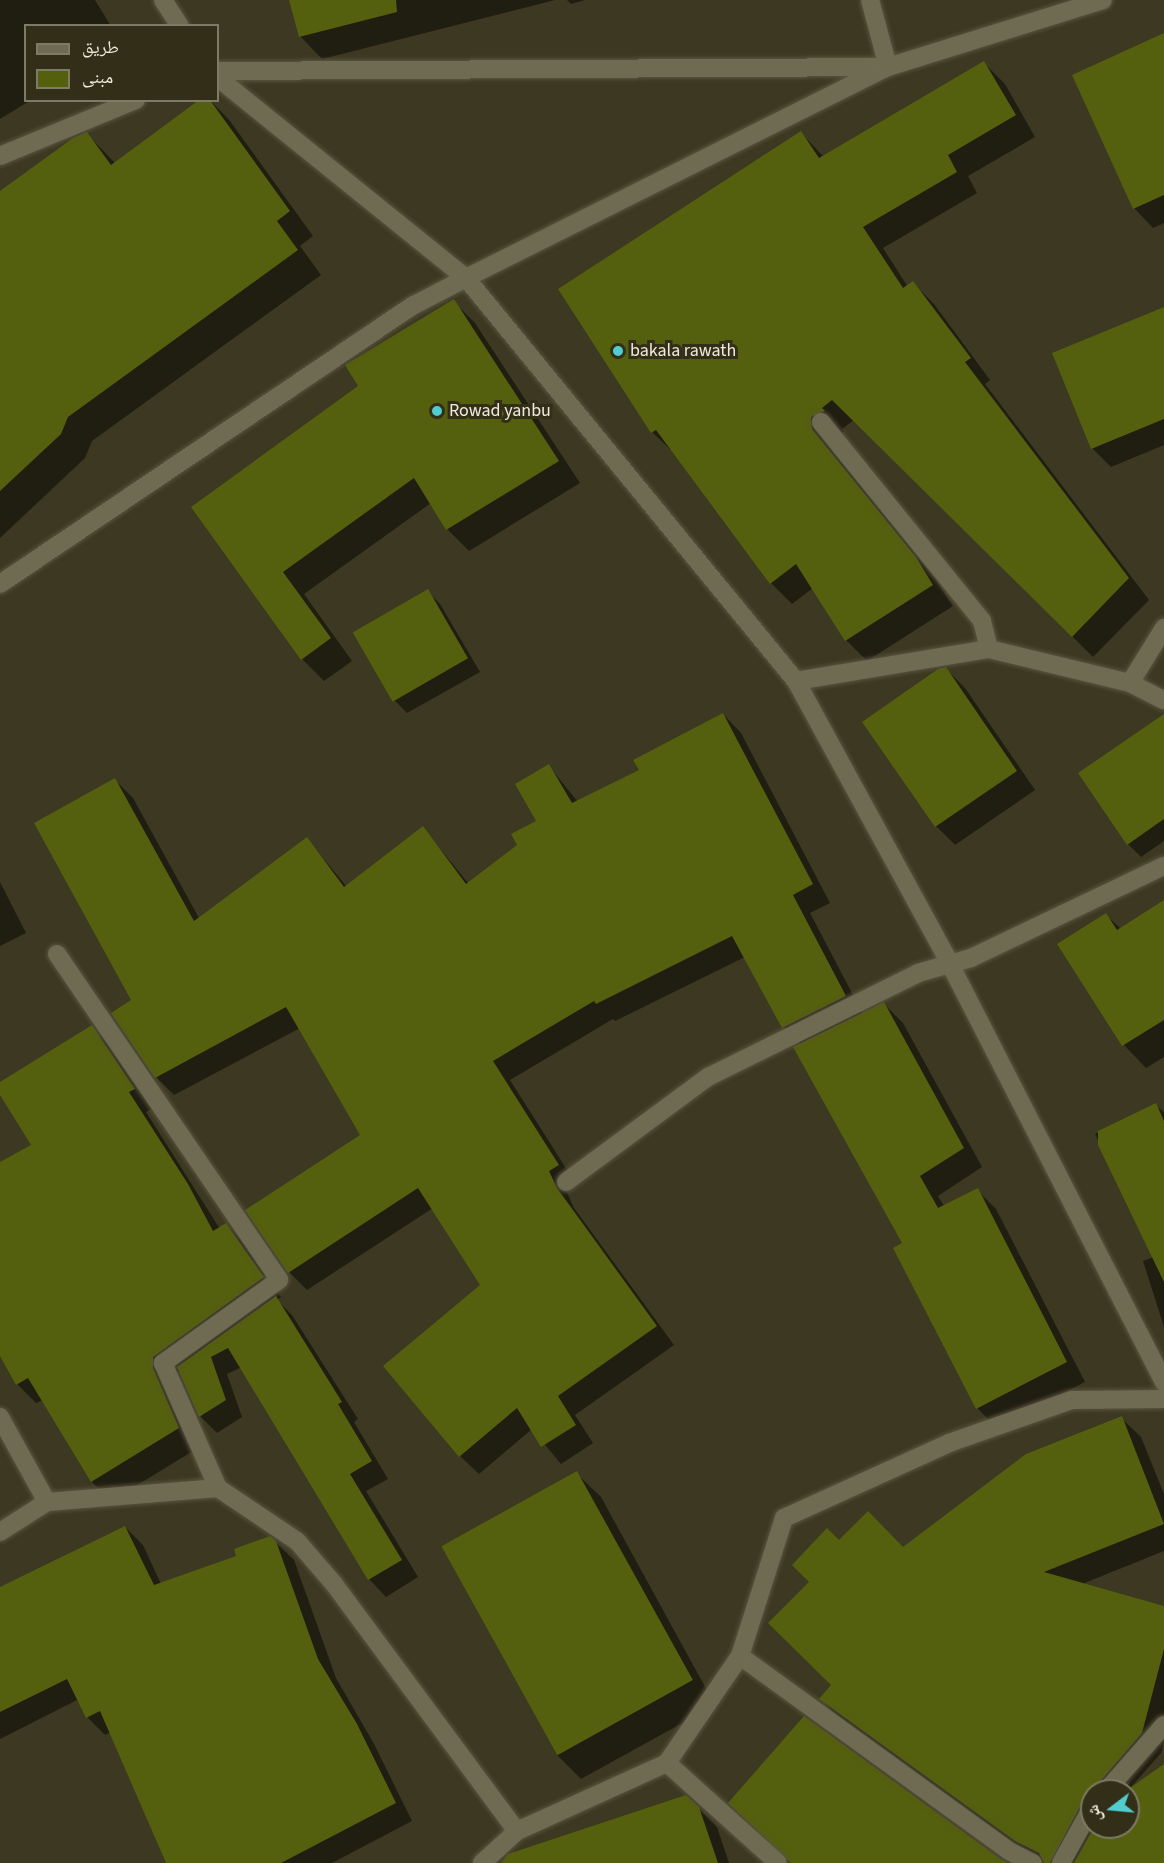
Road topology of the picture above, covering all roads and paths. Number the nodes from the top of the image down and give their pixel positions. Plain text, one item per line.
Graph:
1 (163, 0) edge
2 (870, 0) edge
3 (1103, 0) edge
4 (179, 24) edge
5 (888, 67) junction
6 (219, 71) edge
7 (219, 79) edge
8 (131, 102) edge
9 (0, 156) edge
10 (466, 278) junction
11 (821, 422) dead end
12 (0, 584) edge
13 (1164, 628) edge
14 (989, 649) junction
15 (796, 681) junction
16 (1130, 683) junction
17 (1164, 700) edge
18 (1164, 866) edge
19 (57, 954) dead end
20 (950, 964) junction
21 (566, 1182) dead end
22 (1164, 1382) edge
23 (1164, 1399) edge
24 (0, 1417) edge
25 (218, 1488) junction
26 (47, 1502) junction
27 (0, 1532) edge
28 (740, 1656) junction
29 (1164, 1725) edge
30 (667, 1764) junction
31 (1117, 1779) edge
32 (1080, 1828) edge
33 (517, 1831) junction
34 (482, 1863) edge
35 (778, 1863) edge
36 (1033, 1863) edge
37 (1060, 1863) edge

1 - 4 street
2 - 5 street
3 - 5 street
5 - 6 street
5 - 10 street
7 - 10 street
8 - 9 street
10 - 12 street
10 - 15 street
11 - 14 street
13 - 16 street
14 - 15 street
14 - 16 street
15 - 20 street
16 - 17 street
18 - 20 street
19 - 25 street
20 - 21 street
20 - 22 street
23 - 28 street
24 - 26 street
25 - 26 street
25 - 33 street
26 - 27 street
28 - 30 street
28 - 36 street
29 - 31 street
30 - 33 street
30 - 35 street
32 - 37 street
33 - 34 street

